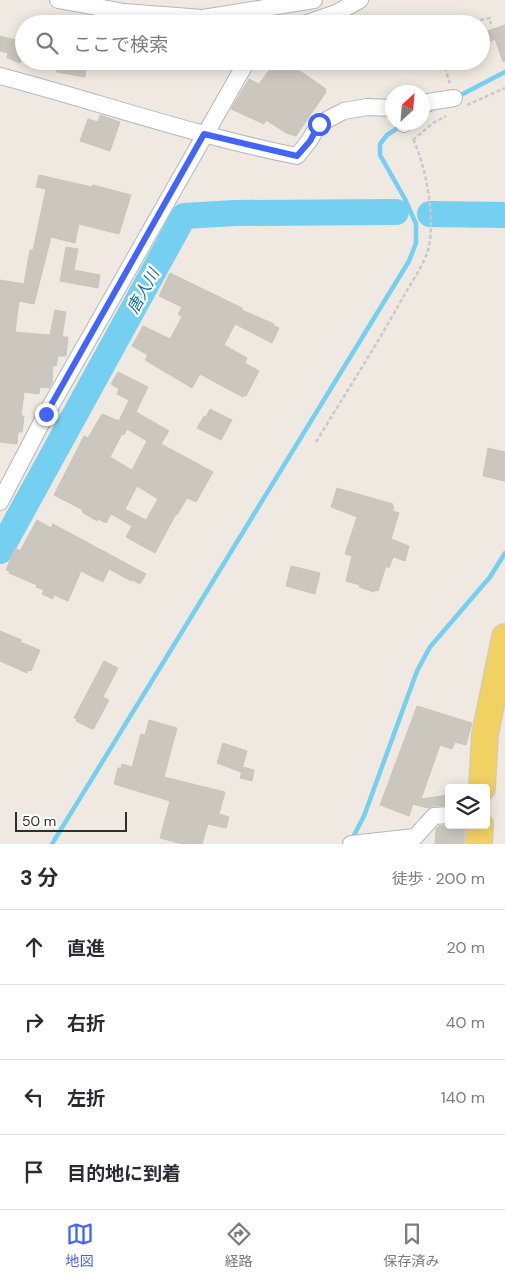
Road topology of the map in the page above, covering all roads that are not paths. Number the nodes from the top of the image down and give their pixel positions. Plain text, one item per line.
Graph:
1 (58, 0) edge
2 (314, 0) edge
3 (360, 0) edge
4 (124, 12) junction
5 (135, 15) edge
6 (164, 15) edge
7 (222, 15) edge
8 (330, 15) edge
9 (242, 70) edge
10 (0, 76) edge
11 (454, 98) dead end
12 (430, 102) edge
13 (385, 108) edge
14 (204, 134) junction
15 (0, 502) edge
16 (505, 637) edge
17 (482, 784) edge
18 (445, 815) edge
19 (480, 829) edge
20 (354, 844) edge
21 (478, 844) edge

1 - 4 street
2 - 7 street
3 - 8 street
4 - 5 street
4 - 6 street
9 - 14 street
10 - 14 street
11 - 12 street
13 - 14 street
14 - 15 street
16 - 17 main road
18 - 20 street
19 - 21 main road

